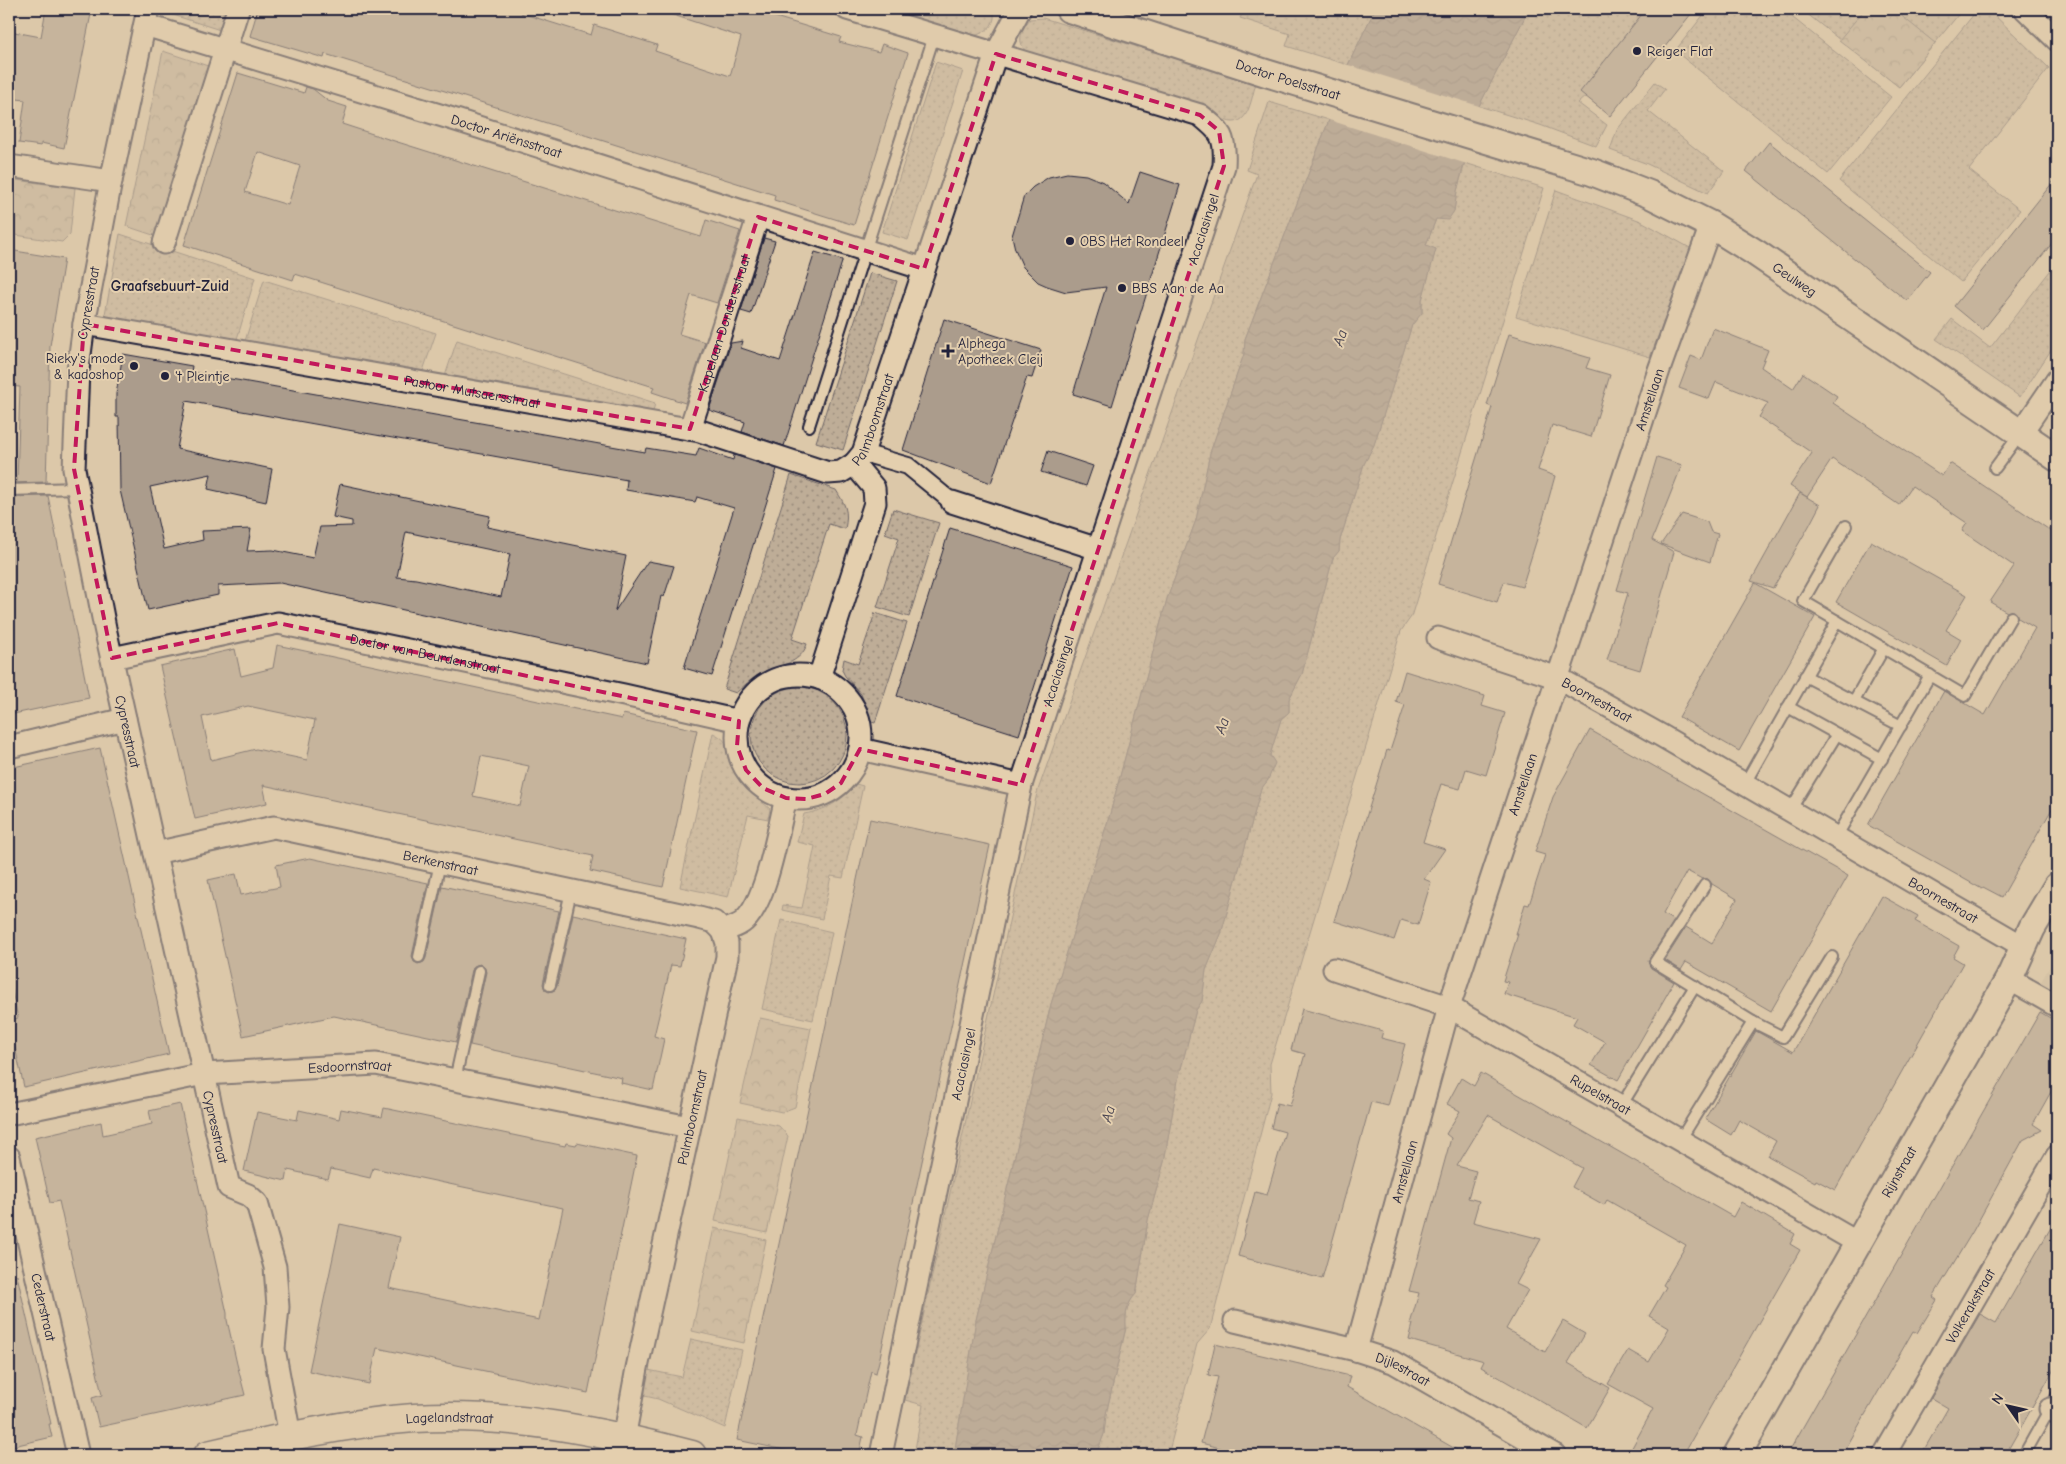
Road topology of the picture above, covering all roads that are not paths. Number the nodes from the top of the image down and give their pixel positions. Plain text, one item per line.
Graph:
1 (238, 9) edge
2 (847, 9) edge
3 (1020, 9) edge
4 (1069, 9) edge
5 (2025, 9) edge
6 (147, 17) edge
7 (934, 36) junction
8 (2057, 40) edge
9 (225, 51) junction
10 (996, 54) junction
11 (1507, 146) joint
12 (9, 166) edge
13 (111, 181) junction
14 (758, 217) junction
15 (1712, 225) junction
16 (164, 243) dead end
17 (865, 250) junction
18 (924, 269) junction
19 (84, 324) junction
20 (2057, 380) edge
21 (810, 426) dead end
22 (690, 429) junction
23 (2021, 433) junction
24 (859, 458) junction
25 (2057, 458) edge
26 (1995, 468) dead end
27 (78, 488) junction
28 (9, 490) edge
29 (952, 502) joint
30 (1846, 526) dead end
31 (1098, 549) junction
32 (2011, 617) dead end
33 (1837, 621) junction
34 (1438, 638) dead end
35 (1884, 648) junction
36 (112, 658) junction
37 (1930, 675) junction
38 (1806, 676) junction
39 (819, 678) junction
40 (1558, 678) junction
41 (1854, 701) junction
42 (1788, 707) junction
43 (125, 720) junction
44 (739, 721) junction
45 (1901, 726) junction
46 (1837, 734) junction
47 (9, 747) edge
48 (860, 749) junction
49 (1882, 759) junction
50 (1021, 785) junction
51 (1744, 786) junction
52 (786, 798) junction
53 (1790, 812) junction
54 (1835, 839) junction
55 (155, 853) junction
56 (440, 863) junction
57 (1706, 885) dead end
58 (2057, 886) edge
59 (571, 891) junction
60 (723, 931) junction
61 (2024, 948) junction
62 (419, 957) dead end
63 (1832, 957) dead end
64 (1334, 969) dead end
65 (479, 971) dead end
66 (2009, 979) junction
67 (550, 985) dead end
68 (1695, 986) junction
69 (2057, 1006) edge
70 (1449, 1007) junction
71 (1753, 1022) junction
72 (204, 1074) junction
73 (455, 1080) junction
74 (1621, 1106) junction
75 (9, 1114) edge
76 (689, 1128) junction
77 (1680, 1140) junction
78 (2057, 1156) edge
79 (9, 1157) edge
80 (1858, 1244) junction
81 (1236, 1321) dead end
82 (1356, 1350) junction
83 (2055, 1406) edge
84 (290, 1436) junction
85 (623, 1447) edge
86 (78, 1455) edge
87 (208, 1455) edge
88 (692, 1455) edge
89 (881, 1455) edge
90 (1556, 1455) edge
91 (1737, 1455) edge
92 (1884, 1455) edge
93 (2024, 1455) edge

1 - 9 street
2 - 7 street
3 - 10 street, Palmboomstraat
4 - 11 street, Doctor Poelsstraat
5 - 8 street
6 - 9 street, Doctor Ariënsstraat
6 - 13 street, Cypresstraat
7 - 10 street
7 - 17 lane
9 - 14 street, Doctor Ariënsstraat
9 - 16 street
10 - 18 street, Palmboomstraat
10 - 31 street, Acaciasingel
11 - 15 street, Geulweg
12 - 13 street
13 - 19 street, Cypresstraat
14 - 17 street, Doctor Ariënsstraat
14 - 22 street, Kapelaan Dondersstraat
15 - 23 street, Geulweg
15 - 40 street, Amstellaan
17 - 18 street
17 - 21 lane
18 - 24 street, Palmboomstraat
19 - 22 street, Pastoor Mutsaersstraat
19 - 27 street, Cypresstraat
20 - 23 street
22 - 24 street, Pastoor Mutsaersstraat
23 - 25 street, Geulweg
23 - 26 lane
24 - 29 street
24 - 39 street, Palmboomstraat
27 - 28 lane
27 - 36 street, Cypresstraat
29 - 31 street
30 - 33 lane
31 - 50 street, Acaciasingel
32 - 37 lane
33 - 35 lane
33 - 38 lane
34 - 40 street, Boornestraat
35 - 37 lane
35 - 41 lane
36 - 43 street, Cypresstraat
36 - 44 street, Doctor van Beurdenstraat
37 - 45 lane
38 - 41 lane
38 - 42 lane
39 - 44 street
39 - 48 street
40 - 51 street, Boornestraat
40 - 70 street, Amstellaan
41 - 45 lane
42 - 46 lane
42 - 51 lane
43 - 47 street
43 - 55 street, Cypresstraat
44 - 52 street
45 - 49 lane
46 - 49 lane
46 - 53 lane
48 - 50 street
48 - 52 street
49 - 54 lane
50 - 89 street, Acaciasingel
51 - 53 street, Boornestraat
52 - 60 street
53 - 54 street, Boornestraat
54 - 61 street, Boornestraat
55 - 56 street, Berkenstraat
55 - 72 street, Cypresstraat
56 - 59 street, Berkenstraat
56 - 62 lane
57 - 68 lane
58 - 61 street, Rijnstraat
59 - 60 street, Berkenstraat
59 - 67 lane
60 - 76 street, Palmboomstraat
61 - 66 street, Rijnstraat
63 - 71 lane
64 - 70 street, Rupelstraat
65 - 73 lane
66 - 69 street
66 - 80 street, Rijnstraat
68 - 71 lane
68 - 74 lane
70 - 74 street, Rupelstraat
70 - 82 street, Amstellaan
71 - 77 lane
72 - 73 street, Esdoornstraat
72 - 75 street, Esdoornstraat
72 - 84 street, Cypresstraat
73 - 76 street, Esdoornstraat
74 - 77 street, Rupelstraat
76 - 85 street, Palmboomstraat
77 - 80 street, Rupelstraat
78 - 92 street, Volkerakstraat
79 - 86 street, Cederstraat
80 - 91 street, Rijnstraat
81 - 82 street, Dijlestraat
82 - 90 street, Dijlestraat
83 - 93 lane
84 - 85 main road, Lagelandstraat
84 - 87 main road, Lagelandstraat
85 - 88 main road, Lagelandstraat

